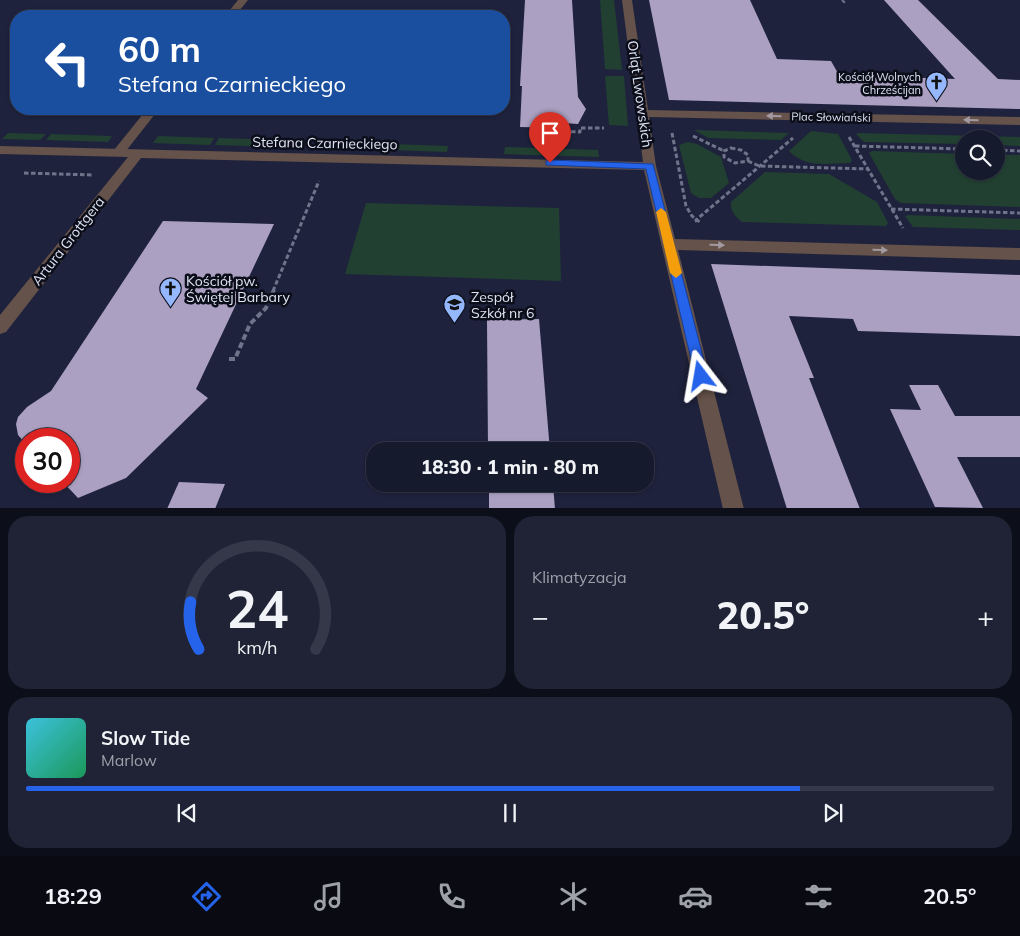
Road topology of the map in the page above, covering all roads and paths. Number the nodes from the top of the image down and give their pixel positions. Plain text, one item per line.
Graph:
1 (243, 0) edge
2 (626, 0) edge
3 (842, 0) edge
4 (845, 3) dead end
5 (235, 10) edge
6 (642, 113) junction
7 (148, 115) edge
8 (1020, 121) edge
9 (546, 128) dead end
10 (604, 128) dead end
11 (675, 128) dead end
12 (844, 130) dead end
13 (795, 135) dead end
14 (854, 146) junction
15 (955, 149) edge
16 (0, 150) edge
17 (1005, 150) edge
18 (1020, 151) edge
19 (118, 153) junction
20 (137, 154) junction
21 (748, 161) junction
22 (650, 166) junction
23 (759, 166) junction
24 (868, 169) junction
25 (19, 173) dead end
26 (119, 176) junction
27 (319, 182) dead end
28 (891, 209) junction
29 (1020, 213) edge
30 (696, 220) junction
31 (702, 223) dead end
32 (904, 231) dead end
33 (669, 244) junction
34 (703, 244) junction
35 (1020, 254) edge
36 (0, 327) edge
37 (229, 359) dead end
38 (734, 508) edge

1 - 5 street
2 - 6 street, Orląt Lwowskich
3 - 4 path
8 -> 6 street, Plac Słowiański
6 - 22 street, Orląt Lwowskich
7 - 19 street
9 - 10 path
11 - 30 path
12 - 14 path
13 - 23 path
14 - 15 path
14 - 24 path
16 - 19 street, Stefana Czarnieckiego
17 - 18 path
19 - 20 street, Stefana Czarnieckiego
20 - 22 street, Stefana Czarnieckiego
20 - 26 street, Artura Grottgera
21 - 21 path
21 - 23 path
22 - 33 street, Orląt Lwowskich
23 - 24 path
23 - 30 path
24 - 28 path
25 - 26 path
26 - 36 street, Artura Grottgera
27 - 37 path
28 - 29 path
28 - 32 path
30 - 31 path
30 - 34 path
33 - 34 street
33 - 38 street, Orląt Lwowskich
34 -> 35 street

